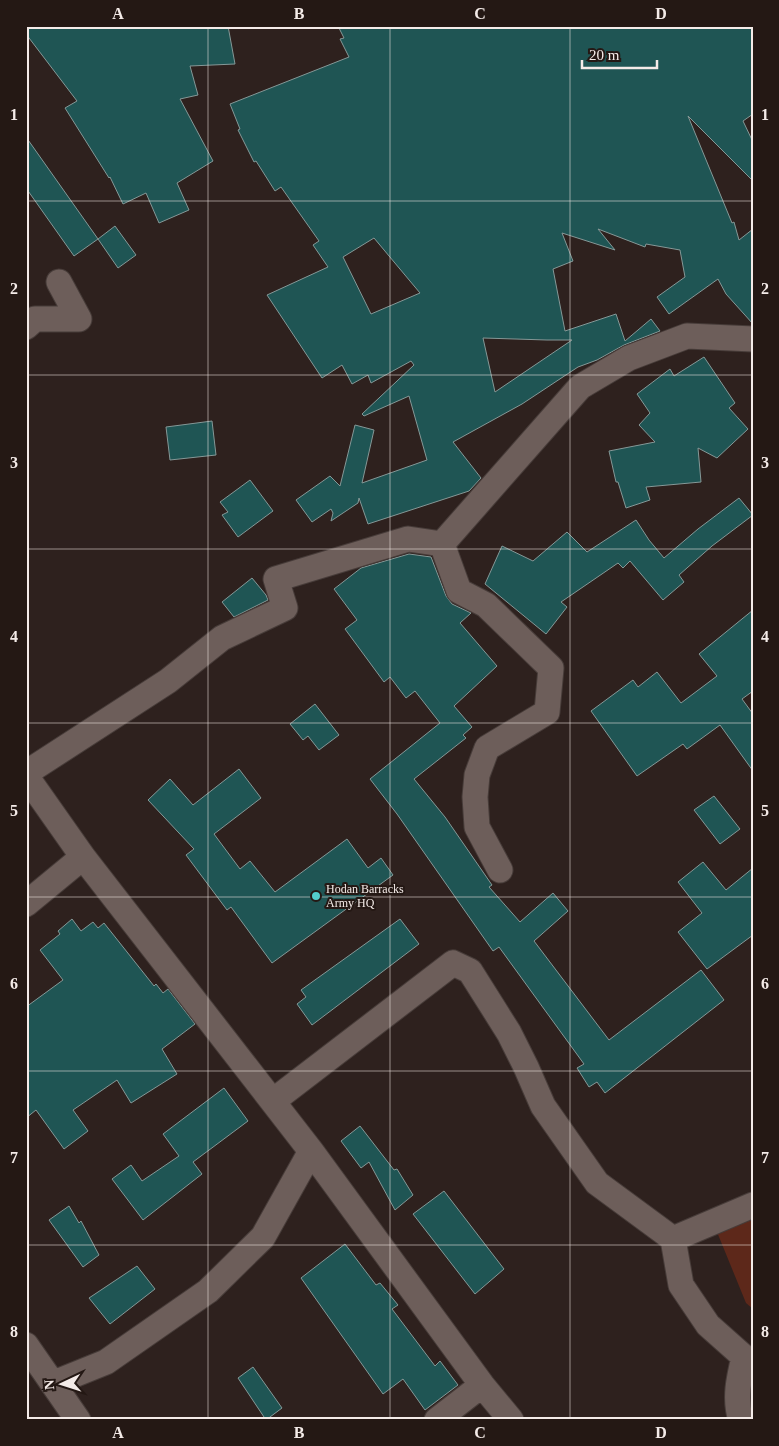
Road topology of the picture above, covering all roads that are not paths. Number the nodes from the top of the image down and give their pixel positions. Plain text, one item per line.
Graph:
1 (59, 282) dead end
2 (26, 327) edge
3 (753, 339) edge
4 (442, 544) junction
5 (26, 775) edge
6 (83, 857) junction
7 (500, 870) dead end
8 (26, 904) edge
9 (273, 1100) junction
10 (311, 1151) junction
11 (753, 1205) edge
12 (674, 1239) junction
13 (26, 1345) edge
14 (748, 1364) edge
15 (54, 1383) junction
16 (482, 1385) junction
17 (78, 1420) edge
18 (437, 1420) edge
19 (510, 1420) edge
20 (741, 1420) edge

1 - 2 street
3 - 4 street
4 - 5 street
4 - 7 street
5 - 6 street
6 - 8 street
6 - 9 street
9 - 10 street
9 - 12 street
10 - 15 street
10 - 16 street
11 - 12 street
12 - 14 street
13 - 15 street
14 - 20 street
15 - 17 street
16 - 18 street
16 - 19 street

